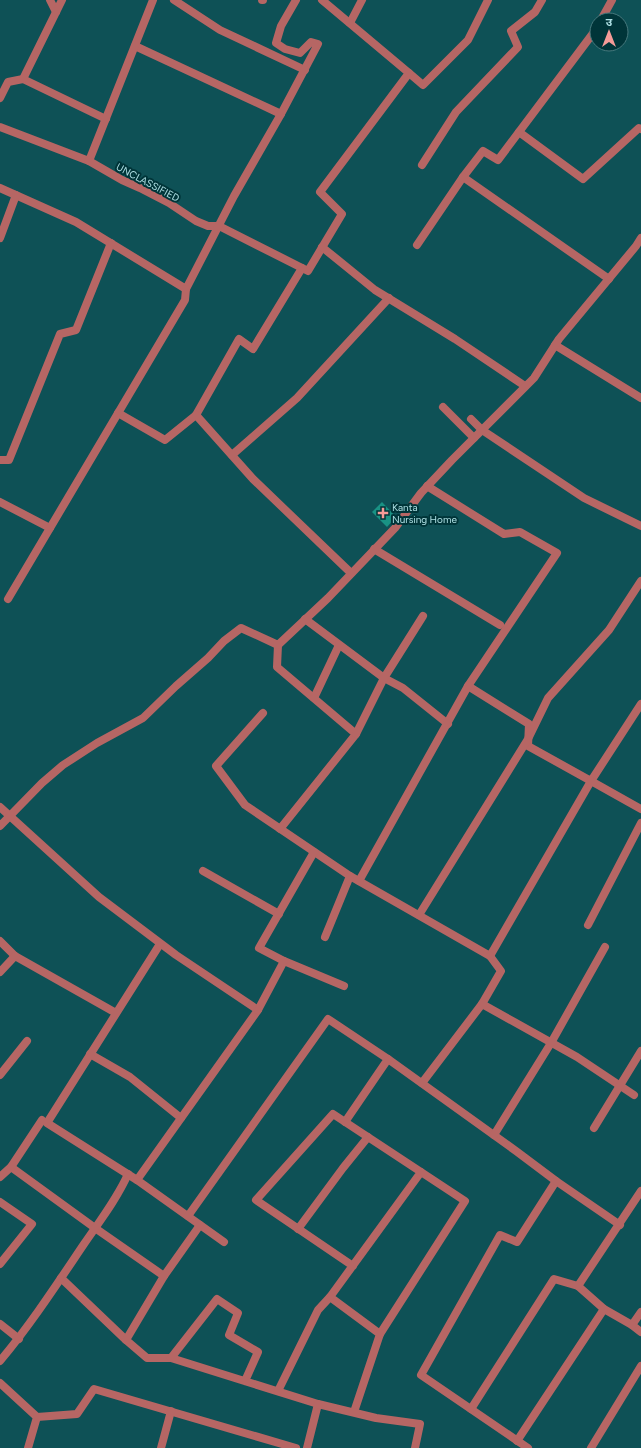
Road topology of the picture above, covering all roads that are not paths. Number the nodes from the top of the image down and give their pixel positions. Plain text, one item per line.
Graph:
1 (50, 0) edge
2 (62, 0) edge
3 (153, 0) edge
4 (174, 0) edge
5 (296, 0) edge
6 (322, 0) edge
7 (362, 0) edge
8 (488, 0) edge
9 (542, 0) edge
10 (612, 0) edge
11 (56, 12) junction
12 (605, 12) edge
13 (350, 23) junction
14 (589, 39) edge
15 (135, 46) junction
16 (305, 70) junction
17 (409, 73) junction
18 (23, 78) junction
19 (0, 98) edge
20 (281, 114) junction
21 (106, 119) junction
22 (0, 127) edge
23 (641, 129) edge
24 (519, 132) junction
25 (89, 161) junction
26 (422, 165) dead end
27 (463, 177) junction
28 (0, 188) edge
29 (16, 195) junction
30 (219, 226) junction
31 (0, 238) edge
32 (641, 238) edge
33 (111, 243) junction
34 (417, 245) dead end
35 (322, 248) junction
36 (302, 268) junction
37 (609, 279) junction
38 (186, 289) junction
39 (389, 298) junction
40 (555, 345) junction
41 (525, 386) junction
42 (641, 398) edge
43 (443, 407) dead end
44 (118, 413) junction
45 (196, 415) junction
46 (471, 419) dead end
47 (482, 430) junction
48 (474, 438) junction
49 (232, 455) junction
50 (0, 460) edge
51 (428, 486) junction
52 (0, 502) edge
53 (641, 526) edge
54 (50, 528) junction
55 (374, 549) junction
56 (351, 573) junction
57 (641, 581) edge
58 (8, 599) dead end
59 (423, 616) dead end
60 (305, 620) junction
61 (500, 625) dead end
62 (278, 645) junction
63 (339, 645) junction
64 (384, 678) junction
65 (468, 686) junction
66 (314, 698) junction
67 (641, 704) edge
68 (263, 713) dead end
69 (448, 724) junction
70 (356, 734) junction
71 (528, 739) junction
72 (591, 781) junction
73 (0, 807) edge
74 (641, 809) edge
75 (9, 816) junction
76 (641, 823) edge
77 (0, 826) edge
78 (280, 829) junction
79 (314, 852) junction
80 (203, 872) dead end
81 (350, 876) junction
82 (359, 881) junction
83 (278, 914) junction
84 (419, 916) junction
85 (588, 925) dead end
86 (324, 937) dead end
87 (0, 941) edge
88 (160, 944) junction
89 (606, 948) dead end
90 (15, 956) junction
91 (490, 956) junction
92 (284, 961) junction
93 (0, 972) edge
94 (344, 986) dead end
95 (482, 1004) junction
96 (258, 1010) junction
97 (116, 1013) junction
98 (27, 1042) dead end
99 (551, 1043) junction
100 (641, 1051) edge
101 (90, 1054) junction
102 (388, 1058) junction
103 (0, 1075) edge
104 (422, 1083) junction
105 (619, 1085) junction
106 (634, 1095) dead end
107 (181, 1118) junction
108 (42, 1120) dead end
109 (345, 1122) junction
110 (594, 1128) dead end
111 (494, 1135) junction
112 (368, 1137) junction
113 (11, 1167) junction
114 (421, 1172) junction
115 (128, 1174) junction
116 (0, 1177) edge
117 (137, 1180) junction
118 (556, 1181) junction
119 (641, 1191) edge
120 (0, 1202) edge
121 (188, 1216) junction
122 (200, 1225) junction
123 (620, 1225) junction
124 (95, 1228) junction
125 (298, 1228) junction
126 (224, 1242) dead end
127 (0, 1264) edge
128 (353, 1266) junction
129 (164, 1276) junction
130 (61, 1278) junction
131 (578, 1286) junction
132 (330, 1297) junction
133 (604, 1309) junction
134 (641, 1312) edge
135 (0, 1324) edge
136 (632, 1326) junction
137 (641, 1332) edge
138 (380, 1334) junction
139 (19, 1338) junction
140 (126, 1340) junction
141 (171, 1358) junction
142 (0, 1361) edge
143 (641, 1366) edge
144 (245, 1381) junction
145 (0, 1382) edge
146 (278, 1391) junction
147 (318, 1404) junction
148 (471, 1409) junction
149 (171, 1411) junction
150 (354, 1412) junction
151 (37, 1417) junction
152 (518, 1441) junction
153 (28, 1448) edge
154 (161, 1448) edge
155 (296, 1448) edge
156 (307, 1448) edge
157 (415, 1448) edge
158 (528, 1448) edge
159 (591, 1448) edge

1 - 11 street
2 - 11 street
3 - 15 street
4 - 16 street
5 - 16 street
6 - 13 street
7 - 13 street
8 - 17 street
9 - 26 street
10 - 12 street
11 - 18 street
13 - 17 street
14 - 24 street
15 - 20 street
15 - 21 street
16 - 20 street
17 - 35 street
18 - 19 street
18 - 21 street
20 - 30 street
21 - 25 street
22 - 25 street, UNCLASSIFIED
23 - 24 street
24 - 27 street
25 - 30 street, UNCLASSIFIED
27 - 34 street
27 - 37 street
28 - 29 street
29 - 31 street
29 - 33 street
30 - 36 street, UNCLASSIFIED
30 - 38 street
32 - 37 street
33 - 38 street
33 - 50 street
35 - 36 street
35 - 39 street
36 - 45 street
37 - 40 street
38 - 44 street
39 - 41 street
39 - 49 street
40 - 41 street
40 - 42 street
41 - 47 street
43 - 48 street
44 - 45 street
44 - 54 street
45 - 49 street
46 - 47 street
47 - 48 street
47 - 53 street
48 - 51 street
49 - 56 street
51 - 55 street
51 - 65 street
52 - 54 street
54 - 58 street
55 - 56 street
55 - 61 street
56 - 60 street
57 - 71 street
59 - 64 street
60 - 62 street
60 - 63 street
62 - 66 street
62 - 75 street
63 - 64 street
63 - 66 street
64 - 69 street
64 - 70 street
65 - 69 street
65 - 71 street
66 - 70 street
67 - 72 street
68 - 78 street
69 - 82 street
70 - 78 street
71 - 72 street
71 - 84 street
72 - 74 street
72 - 91 street
73 - 75 street
75 - 77 street
75 - 88 street
76 - 85 street
78 - 79 street
79 - 81 street
79 - 83 street
80 - 83 street
81 - 82 street
81 - 86 street
82 - 84 street
83 - 92 street
84 - 91 street
87 - 90 street
88 - 96 street
88 - 97 street
89 - 99 street
90 - 93 street
90 - 97 street
91 - 95 street
92 - 94 street
92 - 96 street
95 - 99 street
95 - 104 street
96 - 107 street
97 - 101 street
98 - 103 street
99 - 105 street
99 - 111 street
100 - 105 street
101 - 107 street
101 - 115 street
102 - 104 street
102 - 109 street
102 - 121 street
104 - 111 street
105 - 106 street
105 - 110 street
107 - 117 street
108 - 113 street
109 - 112 street
109 - 125 street
111 - 118 street
112 - 114 street
112 - 125 street
113 - 116 street
113 - 124 street
114 - 128 street
114 - 138 street
115 - 117 street
115 - 124 street
117 - 121 street
118 - 123 street
118 - 148 street
119 - 123 street
120 - 127 street
121 - 122 street
122 - 126 street
122 - 129 street
123 - 131 street
124 - 129 street
124 - 130 street
125 - 128 street
128 - 132 street
129 - 140 street
130 - 139 street
130 - 140 street
131 - 133 street
131 - 148 street
132 - 138 street
132 - 146 street
133 - 136 street
133 - 152 street
134 - 136 street
135 - 139 street
136 - 137 street
138 - 150 street
139 - 142 street
140 - 141 street
141 - 144 street
141 - 144 street
143 - 159 street
144 - 146 street
145 - 151 street
146 - 147 street
147 - 150 street
147 - 156 street
148 - 152 street
149 - 151 street
149 - 154 street
149 - 155 street
150 - 157 street
151 - 153 street
152 - 158 street

